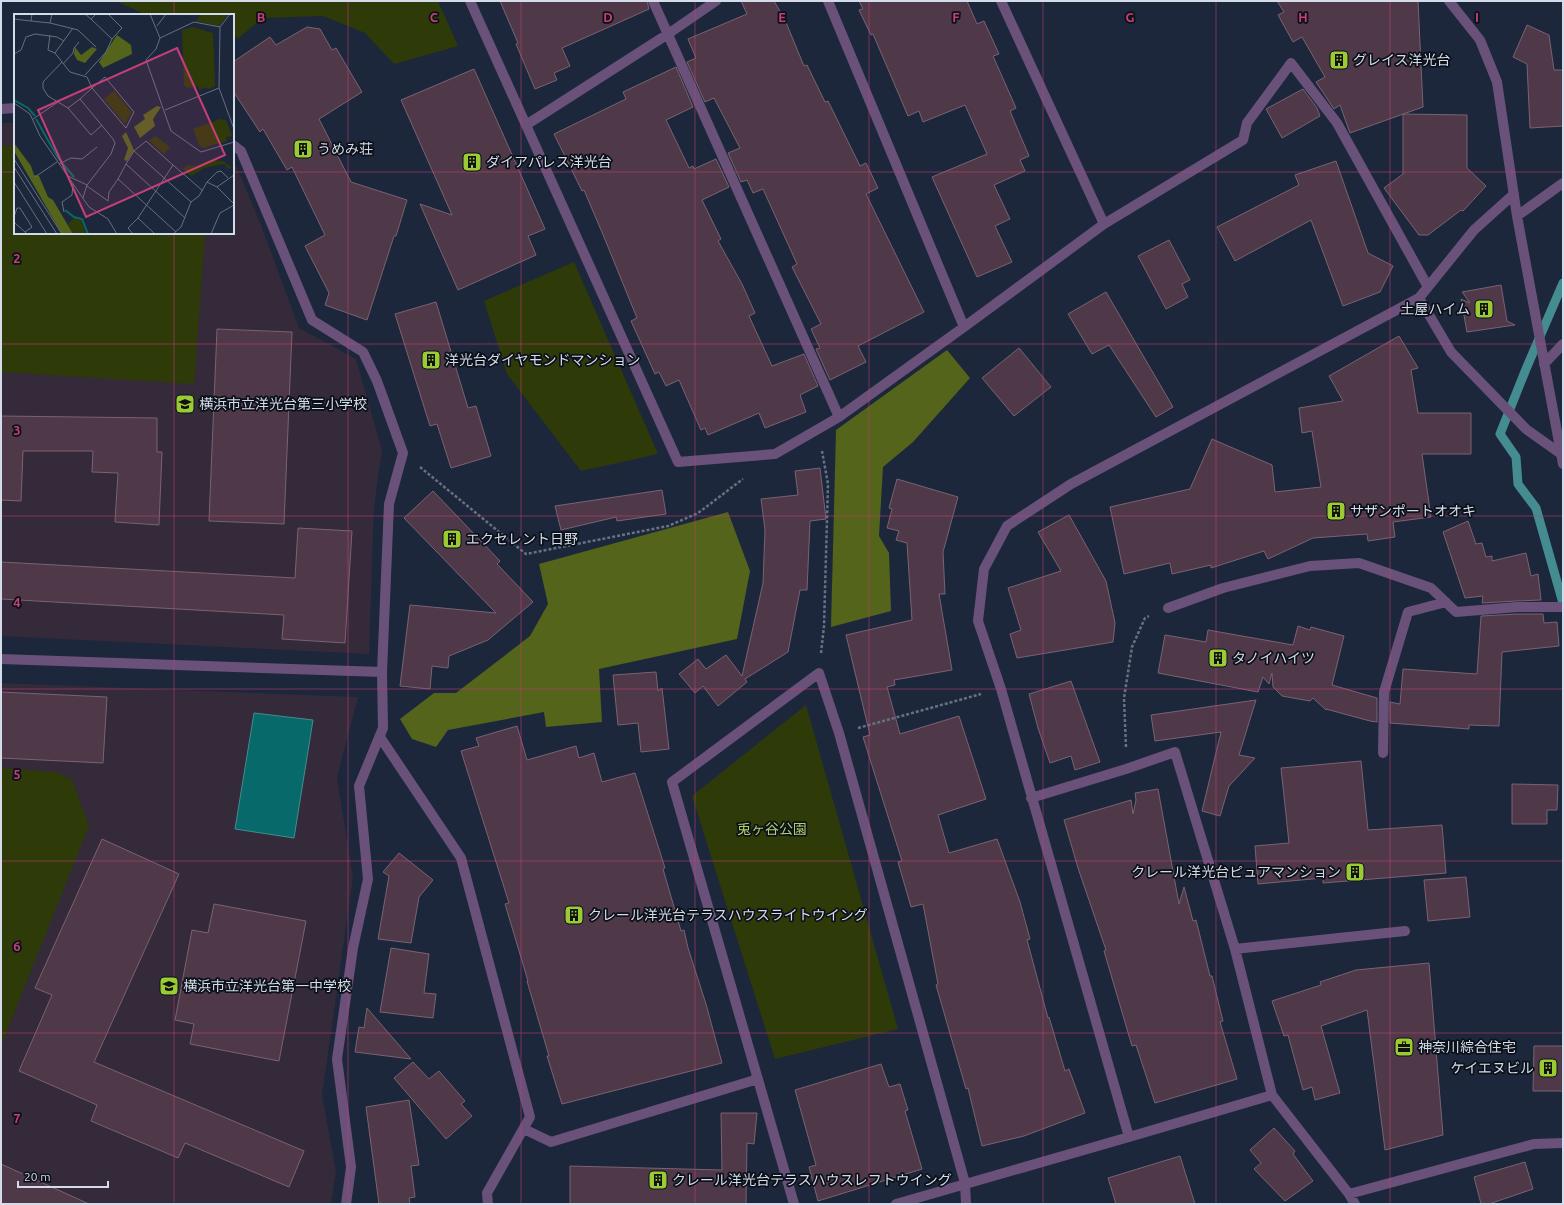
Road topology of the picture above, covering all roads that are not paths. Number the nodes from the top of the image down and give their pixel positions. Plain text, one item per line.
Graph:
1 (470, 1) edge
2 (653, 1) edge
3 (716, 1) edge
4 (828, 1) edge
5 (1001, 1) edge
6 (1449, 1) edge
7 (668, 34) junction
8 (14, 108) edge
9 (1, 109) edge
10 (526, 125) junction
11 (234, 146) edge
12 (1563, 183) edge
13 (1514, 194) junction
14 (1517, 216) junction
15 (1104, 224) junction
16 (1428, 287) junction
17 (1419, 298) junction
18 (964, 327) junction
19 (1563, 344) edge
20 (1544, 362) junction
21 (839, 417) junction
22 (1561, 454) junction
23 (1563, 464) edge
24 (1446, 602) junction
25 (1563, 607) edge
26 (1168, 608) road end
27 (1, 659) edge
28 (382, 672) junction
29 (380, 737) junction
30 (1382, 753) dead end
31 (1031, 798) junction
32 (1405, 931) dead end
33 (1235, 949) junction
34 (758, 1079) junction
35 (1272, 1095) junction
36 (524, 1129) junction
37 (1129, 1137) junction
38 (1563, 1143) edge
39 (965, 1183) junction
40 (1349, 1194) junction
41 (346, 1204) edge
42 (488, 1204) edge
43 (794, 1204) edge
44 (896, 1204) edge
45 (966, 1204) edge
46 (1355, 1204) edge

1 - 10 street
2 - 7 street
3 - 7 street
4 - 18 street
5 - 15 street
6 - 13 street
7 - 10 street
7 - 21 street
8 - 9 street
10 - 21 street
11 - 28 street
12 - 14 street
13 - 14 street
13 - 16 street
14 - 20 street
15 - 16 street
15 - 18 street
16 - 17 street
17 - 22 street
17 - 31 street
18 - 21 street
19 - 20 street
20 - 22 street
22 - 23 street
24 - 25 street
24 - 26 street
24 - 30 street
27 - 28 street
28 - 29 street
29 - 36 street
29 - 41 street
31 - 33 street
31 - 37 street
32 - 33 street
33 - 35 street
34 - 36 street
34 - 39 street
34 - 43 street
35 - 37 street
35 - 40 street
36 - 42 street
37 - 39 street
38 - 40 street
39 - 44 street
39 - 45 street
40 - 46 street

